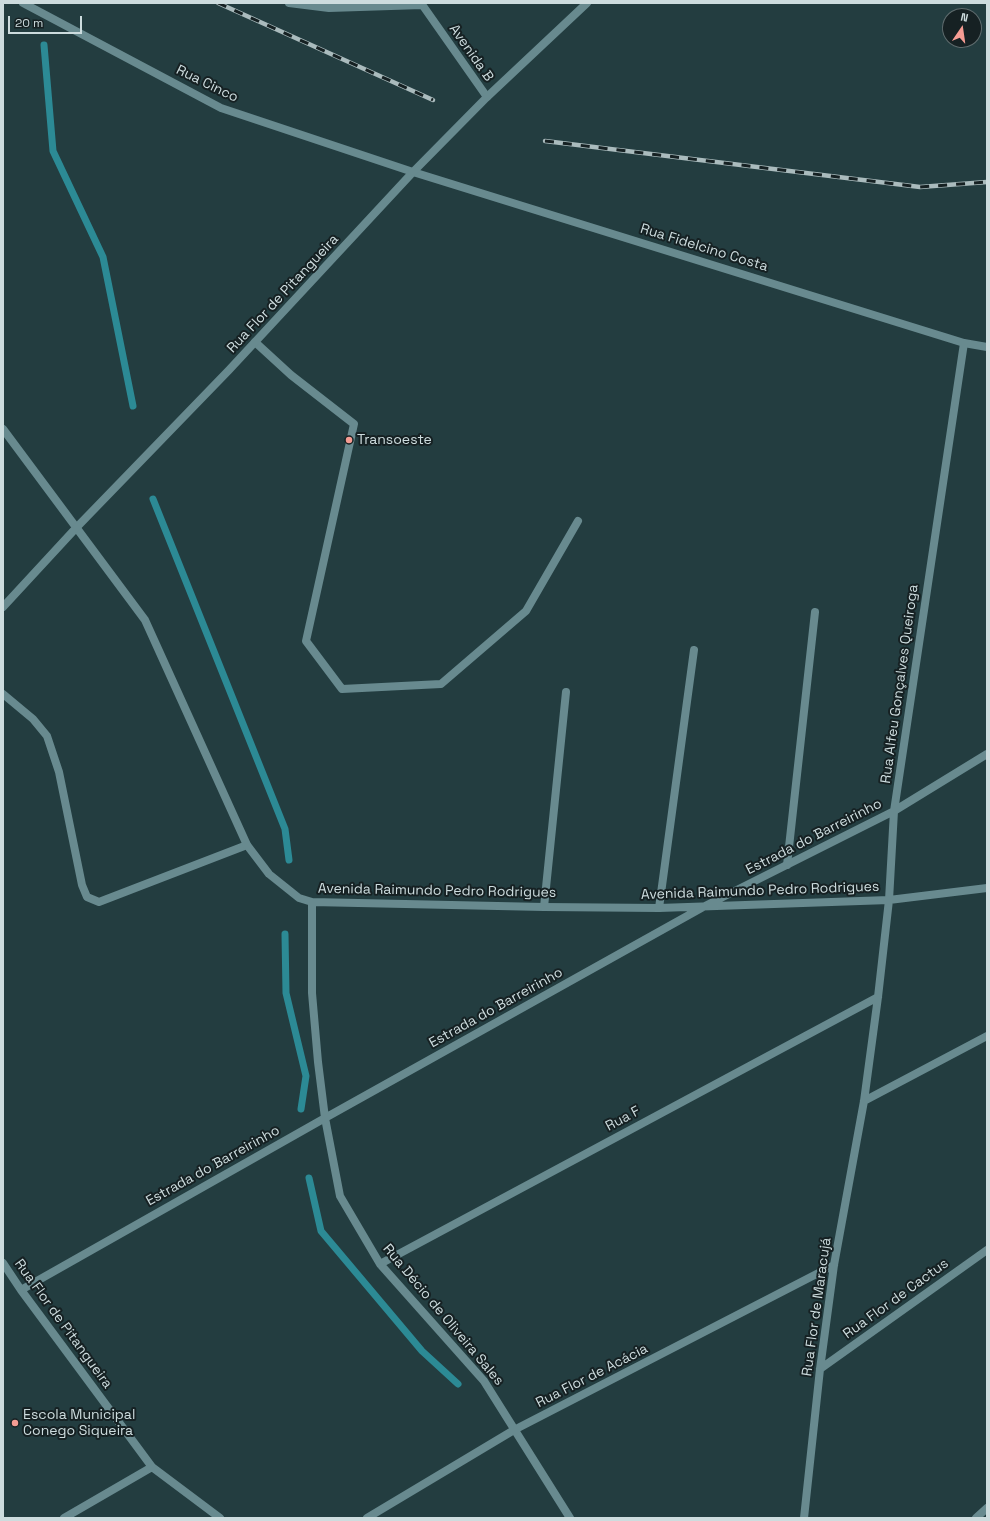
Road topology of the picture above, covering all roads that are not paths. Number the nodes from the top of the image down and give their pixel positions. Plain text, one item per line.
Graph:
1 (22, 3) edge
2 (289, 3) edge
3 (587, 3) edge
4 (422, 4) edge
5 (487, 97) junction
6 (413, 172) junction
7 (255, 342) junction
8 (964, 343) junction
9 (987, 347) edge
10 (3, 429) edge
11 (578, 521) dead end
12 (76, 528) junction
13 (3, 608) edge
14 (815, 612) dead end
15 (694, 650) dead end
16 (566, 692) dead end
17 (3, 694) edge
18 (987, 754) edge
19 (894, 811) junction
20 (247, 845) junction
21 (787, 865) junction
22 (987, 888) edge
23 (889, 900) junction
24 (312, 902) junction
25 (704, 906) junction
26 (544, 907) junction
27 (659, 908) junction
28 (878, 997) junction
29 (987, 1036) edge
30 (864, 1101) junction
31 (325, 1118) junction
32 (987, 1250) edge
33 (3, 1264) edge
34 (380, 1264) junction
35 (834, 1265) junction
36 (21, 1290) junction
37 (820, 1369) junction
38 (514, 1430) junction
39 (152, 1467) junction
40 (987, 1508) edge
41 (64, 1518) edge
42 (220, 1518) edge
43 (366, 1518) edge
44 (570, 1518) edge
45 (804, 1518) edge
46 (976, 1518) edge

1 - 6 street, Rua Cinco
2 - 4 street
3 - 5 street, Rua Flor de Pitangueira
4 - 5 street, Avenida B
5 - 6 street, Rua Flor de Pitangueira
6 - 7 street, Rua Flor de Pitangueira
6 - 8 street, Rua Fidelcino Costa
7 - 11 street
7 - 12 street, Rua Flor de Pitangueira
8 - 9 street, Rua Fidelcino Costa
8 - 19 street, Rua Alfeu Gonçalves Queiroga
10 - 12 street, Avenida Raimundo Pedro Rodrigues
12 - 13 street, Rua Flor de Pitangueira
12 - 20 street, Avenida Raimundo Pedro Rodrigues
14 - 21 street
15 - 27 street
16 - 26 street
17 - 20 street
18 - 19 street, Estrada do Barreirinho
19 - 21 street, Estrada do Barreirinho
19 - 23 street, Rua Alfeu Gonçalves Queiroga
20 - 24 street, Avenida Raimundo Pedro Rodrigues
21 - 25 street, Estrada do Barreirinho
22 - 23 street, Avenida Raimundo Pedro Rodrigues
23 - 25 street, Avenida Raimundo Pedro Rodrigues
23 - 28 street, Rua Alfeu Gonçalves Queiroga
24 - 26 street, Avenida Raimundo Pedro Rodrigues
24 - 31 street, Rua Décio de Oliveira Sales
25 - 27 street, Avenida Raimundo Pedro Rodrigues
25 - 31 street, Estrada do Barreirinho
26 - 27 street, Avenida Raimundo Pedro Rodrigues
28 - 30 street, Rua Alfeu Gonçalves Queiroga
28 - 34 street, Rua F
29 - 30 street
30 - 35 street, Rua Flor de Maracujá
31 - 34 street, Rua Décio de Oliveira Sales
31 - 36 street, Estrada do Barreirinho
32 - 37 street, Rua Flor de Cactus
33 - 36 street, Rua Flor de Pitangueira
34 - 38 street, Rua Décio de Oliveira Sales
35 - 37 street, Rua Flor de Maracujá
35 - 38 street, Rua Flor de Acácia
36 - 39 street, Rua Flor de Pitangueira
37 - 45 street, Rua Flor de Maracujá
38 - 43 street, Rua Flor de Acácia
38 - 44 street, Rua Décio de Oliveira Sales
39 - 41 street
39 - 42 street, Rua Flor de Pitangueira
40 - 46 street

